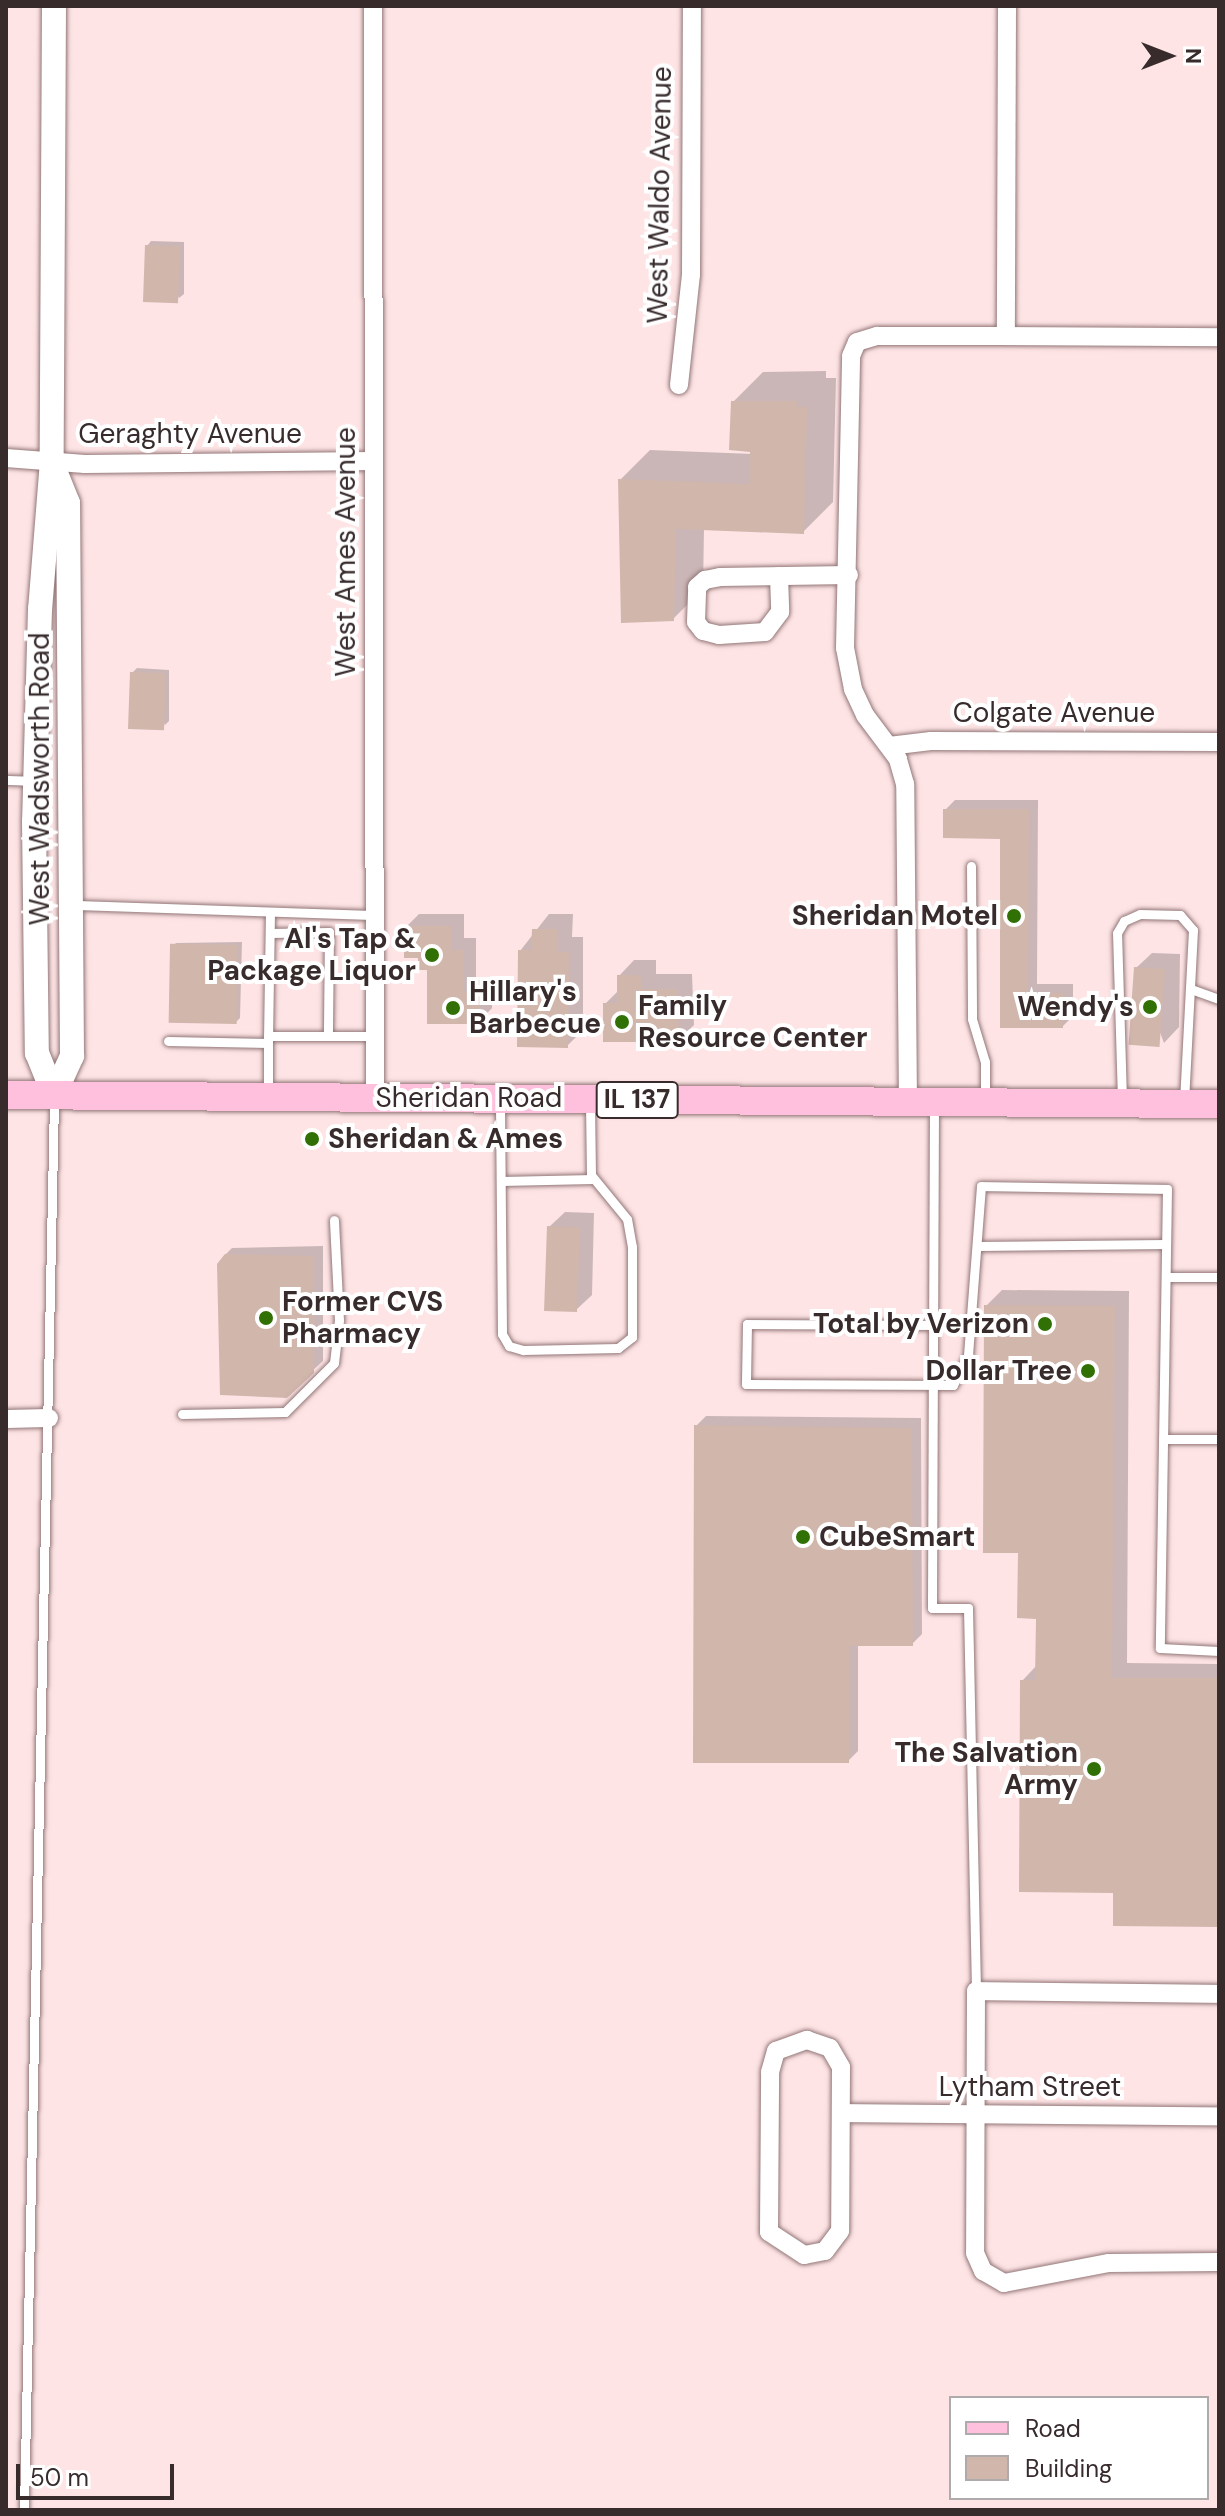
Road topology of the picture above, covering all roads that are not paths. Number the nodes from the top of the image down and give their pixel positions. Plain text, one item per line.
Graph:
1 (54, 6) edge
2 (373, 6) edge
3 (692, 6) edge
4 (1007, 6) edge
5 (1006, 336) junction
6 (1219, 337) edge
7 (679, 385) dead end
8 (6, 458) edge
9 (52, 461) junction
10 (373, 461) junction
11 (849, 575) junction
12 (779, 576) junction
13 (1219, 742) edge
14 (889, 746) junction
15 (6, 780) edge
16 (35, 782) junction
17 (971, 866) dead end
18 (71, 905) junction
19 (270, 912) junction
20 (375, 915) junction
21 (270, 933) junction
22 (1191, 989) junction
23 (1219, 999) edge
24 (328, 1036) junction
25 (375, 1036) junction
26 (268, 1040) junction
27 (168, 1041) dead end
28 (6, 1095) edge
29 (54, 1095) junction
30 (268, 1097) junction
31 (375, 1098) junction
32 (500, 1099) junction
33 (590, 1099) junction
34 (921, 1102) junction
35 (985, 1102) junction
36 (1122, 1103) junction
37 (1184, 1104) junction
38 (1219, 1104) edge
39 (593, 1179) junction
40 (501, 1181) junction
41 (334, 1220) dead end
42 (1166, 1244) junction
43 (978, 1246) junction
44 (1166, 1277) junction
45 (1219, 1277) edge
46 (933, 1325) junction
47 (933, 1386) junction
48 (182, 1414) dead end
49 (49, 1418) junction
50 (6, 1419) edge
51 (1163, 1439) junction
52 (1219, 1439) edge
53 (1219, 1651) edge
54 (976, 1991) junction
55 (1219, 1994) edge
56 (841, 2113) junction
57 (977, 2114) junction
58 (1219, 2116) edge
59 (1219, 2262) edge
60 (24, 2510) edge

1 - 9 main road, West Wadsworth Road
2 - 10 street, West Ames Avenue
3 - 7 street, West Waldo Avenue
4 - 5 street
5 - 6 street
5 - 11 street
8 - 9 street, Geraghty Avenue
9 - 10 street, Geraghty Avenue
9 - 16 main road, West Wadsworth Road
9 - 18 main road, West Wadsworth Road
10 - 20 street, West Ames Avenue
11 - 12 street
11 - 14 street
12 - 12 street
13 - 14 street, Colgate Avenue
14 - 34 street
15 - 16 lane
16 - 29 main road, West Wadsworth Road
17 - 35 lane
18 - 19 lane
18 - 29 main road, West Wadsworth Road
19 - 20 lane
19 - 21 lane
20 - 25 street, West Ames Avenue
21 - 24 lane
21 - 26 lane
22 - 23 lane
22 - 36 lane
22 - 37 lane
24 - 25 lane
24 - 26 lane
25 - 31 street, West Ames Avenue
26 - 27 lane
26 - 30 lane
28 - 29 main road, Sheridan Road / IL 137
29 - 30 main road, Sheridan Road / IL 137
29 - 49 lane, West Wadsworth Road
30 - 31 main road, Sheridan Road / IL 137
31 - 32 main road, Sheridan Road / IL 137
32 - 33 main road, Sheridan Road / IL 137
32 - 40 lane
33 - 34 main road, Sheridan Road / IL 137
33 - 39 lane
34 - 35 main road, Sheridan Road / IL 137
34 - 46 lane
35 - 36 main road, Sheridan Road / IL 137
36 - 37 main road, Sheridan Road / IL 137
37 - 38 main road, Sheridan Road / IL 137
39 - 40 lane
39 - 40 lane
41 - 48 lane
42 - 43 lane
42 - 43 lane
42 - 44 lane
43 - 47 lane
44 - 45 lane
44 - 51 lane
46 - 47 lane
46 - 47 lane
47 - 54 lane
49 - 50 street
49 - 60 lane, West Wadsworth Road
51 - 52 lane
51 - 53 lane
54 - 55 street
54 - 57 street
56 - 56 street
56 - 57 street, Lytham Street
57 - 58 street, Lytham Street
57 - 59 street

